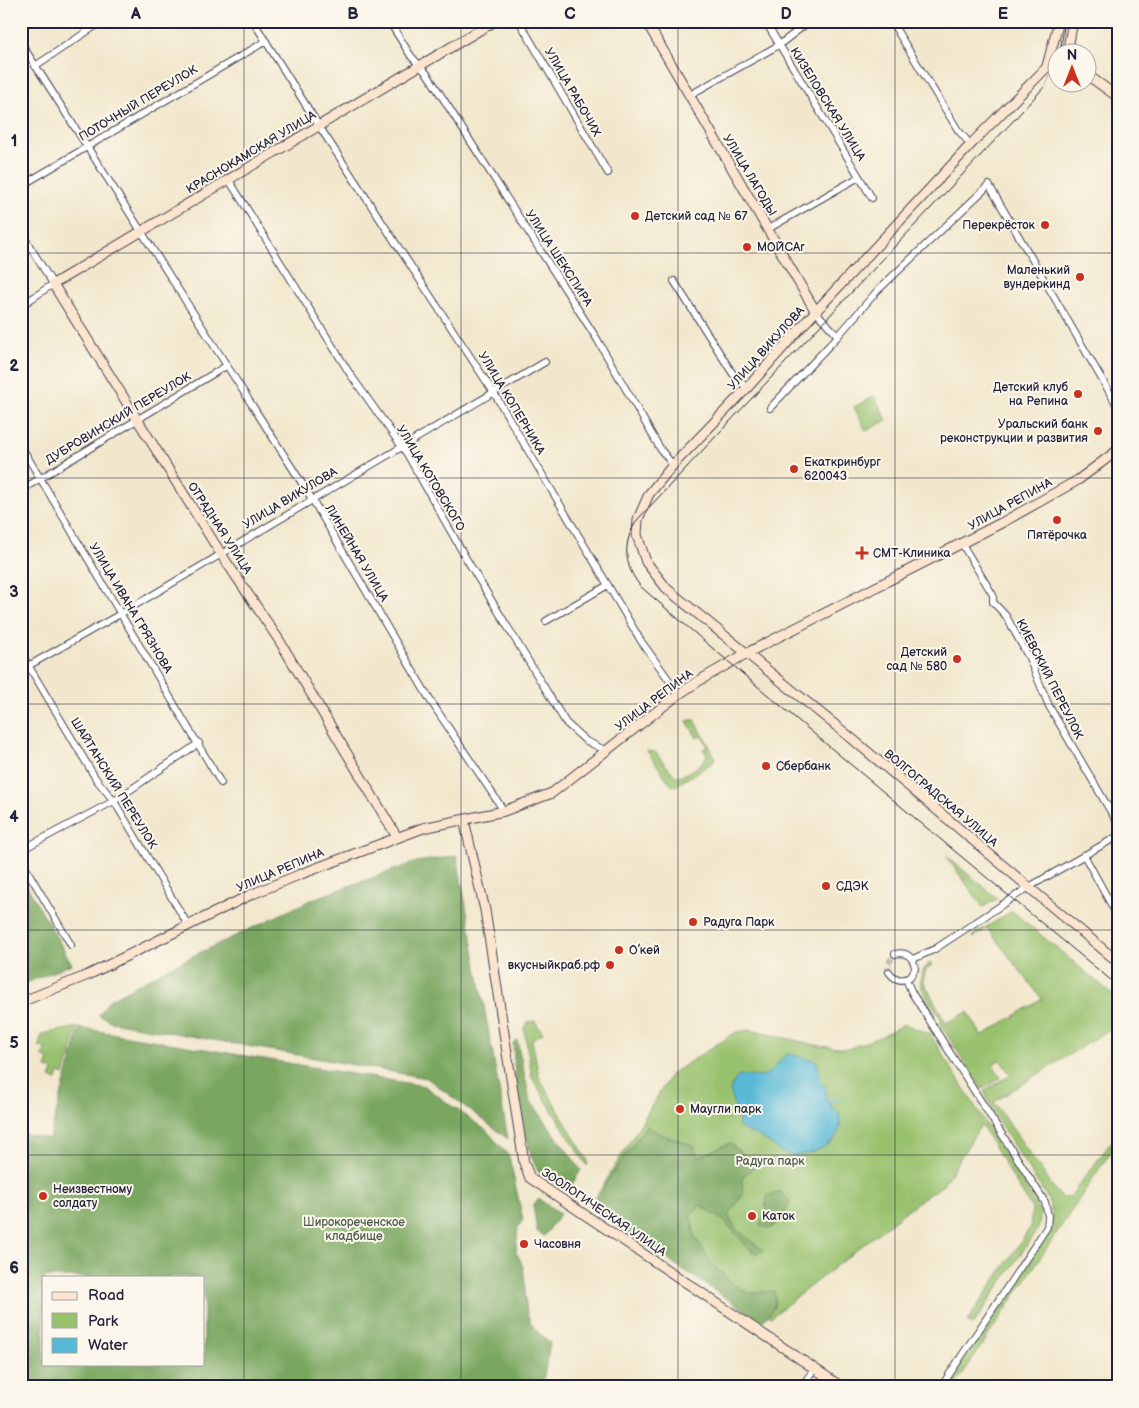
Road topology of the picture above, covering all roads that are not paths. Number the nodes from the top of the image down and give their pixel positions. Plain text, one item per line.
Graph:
1 (103, 21) edge
2 (253, 21) edge
3 (389, 21) edge
4 (495, 21) edge
5 (518, 21) edge
6 (646, 21) edge
7 (765, 21) edge
8 (810, 21) edge
9 (891, 21) edge
10 (1059, 21) edge
11 (1073, 21) edge
12 (266, 40) junction
13 (1056, 42) edge
14 (1069, 42) edge
15 (21, 43) edge
16 (779, 45) junction
17 (35, 66) junction
18 (420, 66) junction
19 (1046, 67) edge
20 (1096, 81) edge
21 (688, 96) junction
22 (1118, 97) edge
23 (319, 126) junction
24 (971, 144) junction
25 (86, 146) junction
26 (608, 174) dead end
27 (859, 177) junction
28 (229, 180) junction
29 (21, 186) edge
30 (872, 198) dead end
31 (768, 229) junction
32 (142, 230) junction
33 (21, 232) edge
34 (674, 281) dead end
35 (53, 284) junction
36 (21, 306) edge
37 (816, 312) junction
38 (838, 336) junction
39 (545, 362) dead end
40 (226, 366) junction
41 (747, 388) junction
42 (494, 393) junction
43 (1118, 407) edge
44 (770, 408) dead end
45 (136, 419) junction
46 (401, 445) junction
47 (21, 446) edge
48 (1118, 450) edge
49 (673, 465) junction
50 (40, 478) junction
51 (21, 490) edge
52 (312, 499) junction
53 (962, 544) junction
54 (221, 554) junction
55 (608, 585) junction
56 (122, 613) junction
57 (546, 621) dead end
58 (21, 653) edge
59 (747, 653) junction
60 (28, 666) junction
61 (21, 670) edge
62 (679, 694) junction
63 (199, 743) junction
64 (607, 752) junction
65 (222, 783) dead end
66 (114, 800) junction
67 (504, 811) junction
68 (464, 820) junction
69 (1118, 824) edge
70 (1118, 836) edge
71 (397, 837) junction
72 (21, 850) edge
73 (1084, 856) junction
74 (21, 860) edge
75 (1029, 888) junction
76 (1118, 917) edge
77 (188, 925) junction
78 (71, 945) dead end
79 (895, 954) dead end
80 (913, 959) junction
81 (1118, 962) edge
82 (889, 972) dead end
83 (906, 979) junction
84 (21, 1002) edge
85 (815, 1368) junction
86 (801, 1387) edge
87 (842, 1387) edge
88 (941, 1387) edge

1 - 17 street
2 - 12 street, УЛИЦА КОПЕРНИКА
3 - 18 street, УЛИЦА ШЕКСПИРА
4 - 18 street, КРАСНОКАМСКАЯ УЛИЦА
5 - 26 street, УЛИЦА РАБОЧИХ
6 - 21 street, УЛИЦА ЛАГОДЫ
7 - 16 street, КИЗЕЛОВСКАЯ УЛИЦА
8 - 16 street
9 - 24 street
10 - 13 street, УЛИЦА ВИКУЛОВА
11 - 14 street
12 - 23 street, УЛИЦА КОПЕРНИКА
12 - 25 street, ПОТОЧНЫЙ ПЕРЕУЛОК
15 - 17 street, ЛИНЕЙНАЯ УЛИЦА
16 - 21 street
16 - 27 street, КИЗЕЛОВСКАЯ УЛИЦА
17 - 25 street, ЛИНЕЙНАЯ УЛИЦА
18 - 23 street, КРАСНОКАМСКАЯ УЛИЦА
18 - 49 street, УЛИЦА ШЕКСПИРА
19 - 24 street, УЛИЦА ВИКУЛОВА
20 - 22 street
21 - 31 street, УЛИЦА ЛАГОДЫ
23 - 28 street, КРАСНОКАМСКАЯ УЛИЦА
23 - 42 street, УЛИЦА КОПЕРНИКА
24 - 37 street, УЛИЦА ВИКУЛОВА
25 - 29 street, ПОТОЧНЫЙ ПЕРЕУЛОК
25 - 32 street, ЛИНЕЙНАЯ УЛИЦА
27 - 30 street, КИЗЕЛОВСКАЯ УЛИЦА
27 - 31 street
28 - 32 street, КРАСНОКАМСКАЯ УЛИЦА
28 - 46 street, УЛИЦА КОТОВСКОГО
31 - 37 street, УЛИЦА ЛАГОДЫ
32 - 35 street, КРАСНОКАМСКАЯ УЛИЦА
32 - 40 street, ЛИНЕЙНАЯ УЛИЦА
33 - 35 street, ОТРАДНАЯ УЛИЦА
34 - 41 street
35 - 36 street, КРАСНОКАМСКАЯ УЛИЦА
35 - 45 street, ОТРАДНАЯ УЛИЦА
37 - 38 street, УЛИЦА ЛАГОДЫ
37 - 41 street, УЛИЦА ВИКУЛОВА
38 - 43 street
38 - 44 street
39 - 42 street, УЛИЦА ВИКУЛОВА
40 - 45 street, ДУБРОВИНСКИЙ ПЕРЕУЛОК
40 - 52 street, ЛИНЕЙНАЯ УЛИЦА
41 - 49 street, УЛИЦА ВИКУЛОВА
42 - 46 street, УЛИЦА ВИКУЛОВА
42 - 55 street, УЛИЦА КОПЕРНИКА
45 - 50 street, ДУБРОВИНСКИЙ ПЕРЕУЛОК
45 - 54 street, ОТРАДНАЯ УЛИЦА
46 - 52 street, УЛИЦА ВИКУЛОВА
46 - 64 street, УЛИЦА КОТОВСКОГО
47 - 50 street, УЛИЦА ИВАНА ГРЯЗНОВА
48 - 53 street, УЛИЦА РЕПИНА
49 - 59 street, УЛИЦА ВИКУЛОВА
50 - 51 street, ДУБРОВИНСКИЙ ПЕРЕУЛОК
50 - 56 street, УЛИЦА ИВАНА ГРЯЗНОВА
52 - 54 street, УЛИЦА ВИКУЛОВА
52 - 67 street, ЛИНЕЙНАЯ УЛИЦА
53 - 59 street, УЛИЦА РЕПИНА
53 - 69 street, КИЕВСКИЙ ПЕРЕУЛОК
54 - 56 street, УЛИЦА ВИКУЛОВА
54 - 71 street, ОТРАДНАЯ УЛИЦА
55 - 57 street
55 - 62 street, УЛИЦА КОПЕРНИКА
56 - 60 street, УЛИЦА ВИКУЛОВА
56 - 63 street, УЛИЦА ИВАНА ГРЯЗНОВА
58 - 60 street, ШАЙТАНСКИЙ ПЕРЕУЛОК
59 - 62 street, УЛИЦА РЕПИНА
59 - 75 street, ВОЛГОГРАДСКАЯ УЛИЦА
60 - 61 street, УЛИЦА ВИКУЛОВА
60 - 66 street, ШАЙТАНСКИЙ ПЕРЕУЛОК
62 - 64 street, УЛИЦА РЕПИНА
63 - 65 street, УЛИЦА ИВАНА ГРЯЗНОВА
63 - 66 street
64 - 67 street, УЛИЦА РЕПИНА
66 - 72 street
66 - 77 street, ШАЙТАНСКИЙ ПЕРЕУЛОК
67 - 68 street, УЛИЦА РЕПИНА
68 - 71 street, УЛИЦА РЕПИНА
68 - 85 street, ЗООЛОГИЧЕСКАЯ УЛИЦА
70 - 73 street
71 - 77 street, УЛИЦА РЕПИНА
73 - 75 street
73 - 76 street
74 - 78 street
75 - 80 street
75 - 81 street, ВОЛГОГРАДСКАЯ УЛИЦА
77 - 84 street, УЛИЦА РЕПИНА
79 - 80 street
80 - 83 street
82 - 83 street
83 - 88 street
85 - 86 street
85 - 87 street, ЗООЛОГИЧЕСКАЯ УЛИЦА

